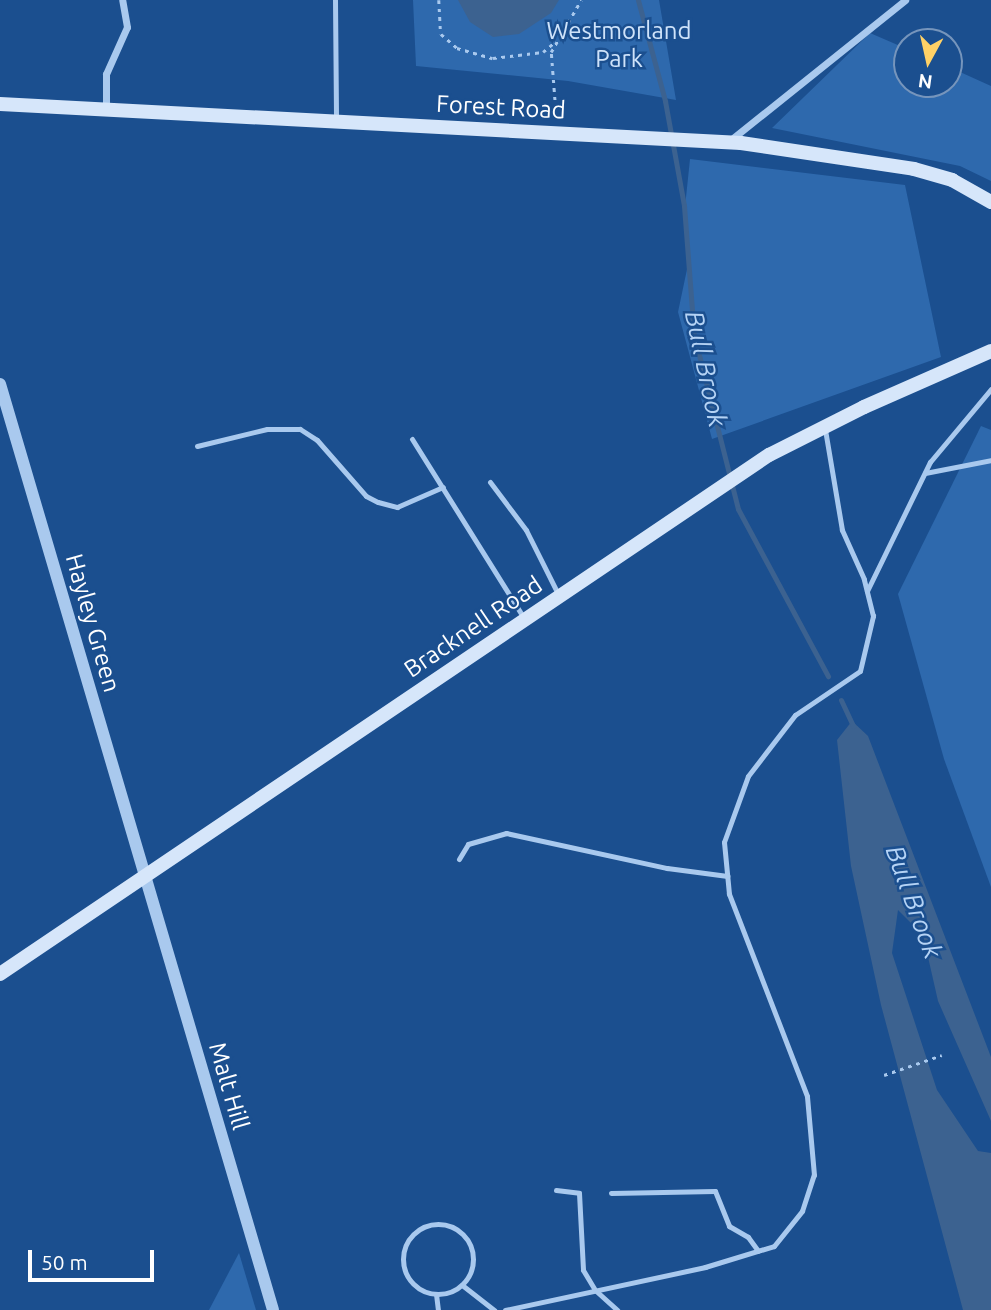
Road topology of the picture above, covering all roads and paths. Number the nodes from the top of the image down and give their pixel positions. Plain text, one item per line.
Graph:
1 (122, 0) edge
2 (335, 0) edge
3 (439, 0) edge
4 (581, 0) edge
5 (905, 0) edge
6 (555, 43) junction
7 (0, 104) edge
8 (106, 109) junction
9 (336, 121) junction
10 (557, 132) junction
11 (727, 142) junction
12 (991, 202) edge
13 (991, 352) edge
14 (0, 384) edge
15 (991, 389) edge
16 (825, 427) junction
17 (412, 439) dead end
18 (197, 446) dead end
19 (991, 460) edge
20 (925, 473) junction
21 (490, 482) dead end
22 (443, 488) junction
23 (867, 592) junction
24 (559, 596) junction
25 (525, 620) junction
26 (459, 859) dead end
27 (145, 875) junction
28 (727, 876) junction
29 (0, 974) edge
30 (942, 1055) dead end
31 (884, 1074) dead end
32 (556, 1191) dead end
33 (611, 1193) dead end
34 (758, 1251) junction
35 (462, 1285) junction
36 (596, 1290) junction
37 (436, 1294) junction
38 (273, 1310) edge
39 (438, 1310) edge
40 (494, 1310) edge
41 (505, 1310) edge
42 (617, 1310) edge

1 - 8 street
2 - 9 lane
3 - 6 path
4 - 6 path
5 - 11 street
6 - 10 path
7 - 8 main road, Forest Road
8 - 9 main road, Forest Road
9 - 10 main road, Forest Road
10 - 11 main road, Forest Road
11 - 12 main road, Forest Road
13 - 16 main road, Bracknell Road
14 - 27 street, Hayley Green
15 - 20 lane
16 - 23 lane
16 - 24 main road, Bracknell Road
17 - 22 lane
18 - 22 lane
19 - 20 lane
20 - 23 lane
21 - 24 lane
22 - 25 lane
23 - 28 lane
24 - 25 main road, Bracknell Road
25 - 27 main road, Bracknell Road
26 - 28 lane
27 - 29 main road, Bracknell Road
27 - 38 street, Malt Hill
28 - 34 lane
30 - 31 path
32 - 36 lane
33 - 34 lane
34 - 36 lane
35 - 37 lane
35 - 37 lane
35 - 40 lane
36 - 41 lane
36 - 42 lane
37 - 39 lane

